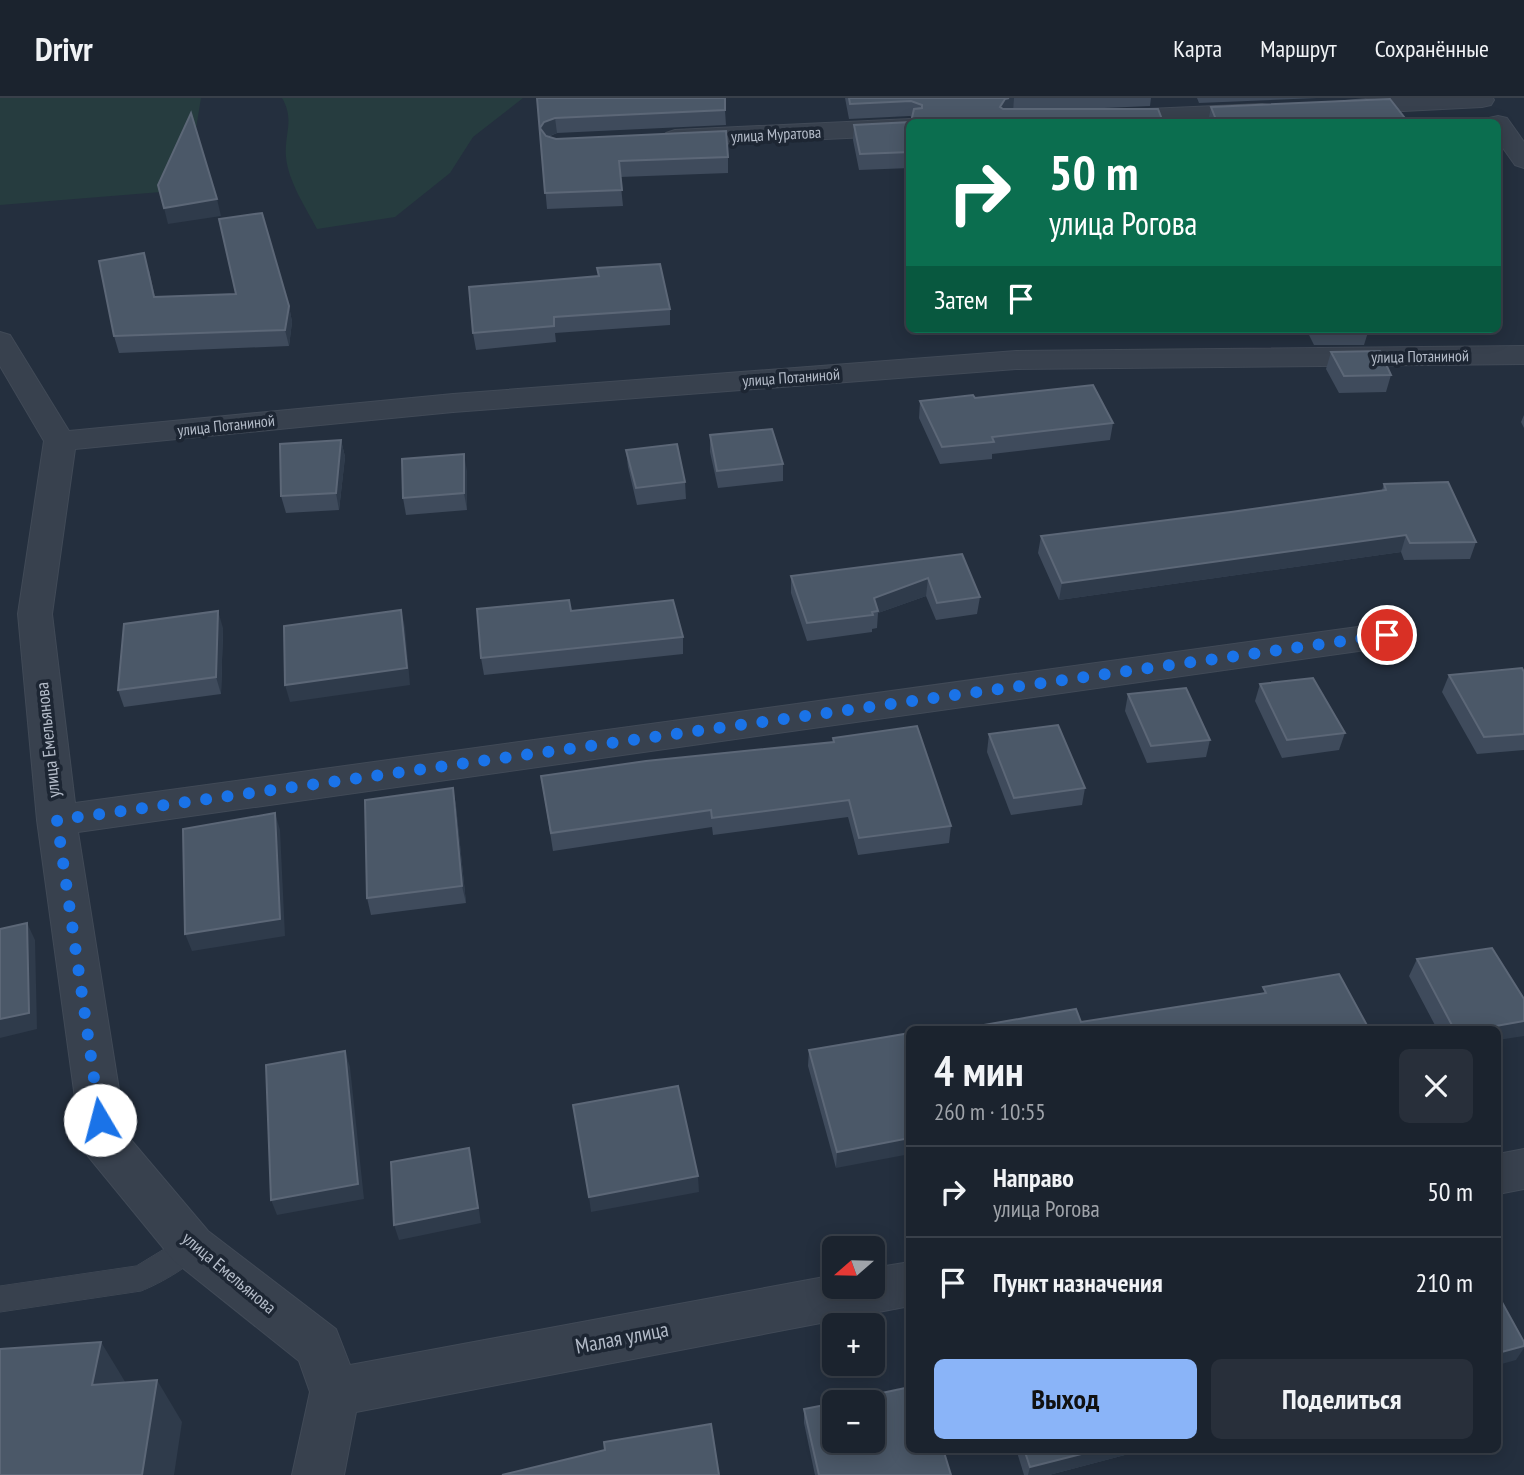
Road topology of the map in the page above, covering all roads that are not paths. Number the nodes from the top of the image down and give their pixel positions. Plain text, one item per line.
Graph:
1 (1482, 99) edge
2 (1317, 108) edge
3 (1289, 110) edge
4 (1082, 119) edge
5 (1495, 119) edge
6 (906, 127) edge
7 (1501, 127) edge
8 (652, 139) edge
9 (1524, 160) edge
10 (0, 341) edge
11 (1524, 355) edge
12 (60, 441) junction
13 (1387, 635) dead end
14 (57, 820) junction
15 (1524, 1169) edge
16 (1501, 1173) edge
17 (191, 1246) junction
18 (906, 1285) edge
19 (0, 1299) edge
20 (335, 1392) junction
21 (318, 1475) edge

1 - 2 street
1 - 5 street
3 - 4 street
6 - 8 street, улица Муратова
7 - 9 street
10 - 12 street
11 - 12 street, улица Потаниной
12 - 14 street, улица Емельянова
13 - 14 street
14 - 17 street, улица Емельянова
15 - 16 street
17 - 19 lane
17 - 20 street, улица Емельянова
18 - 20 street, Малая улица
20 - 21 street

